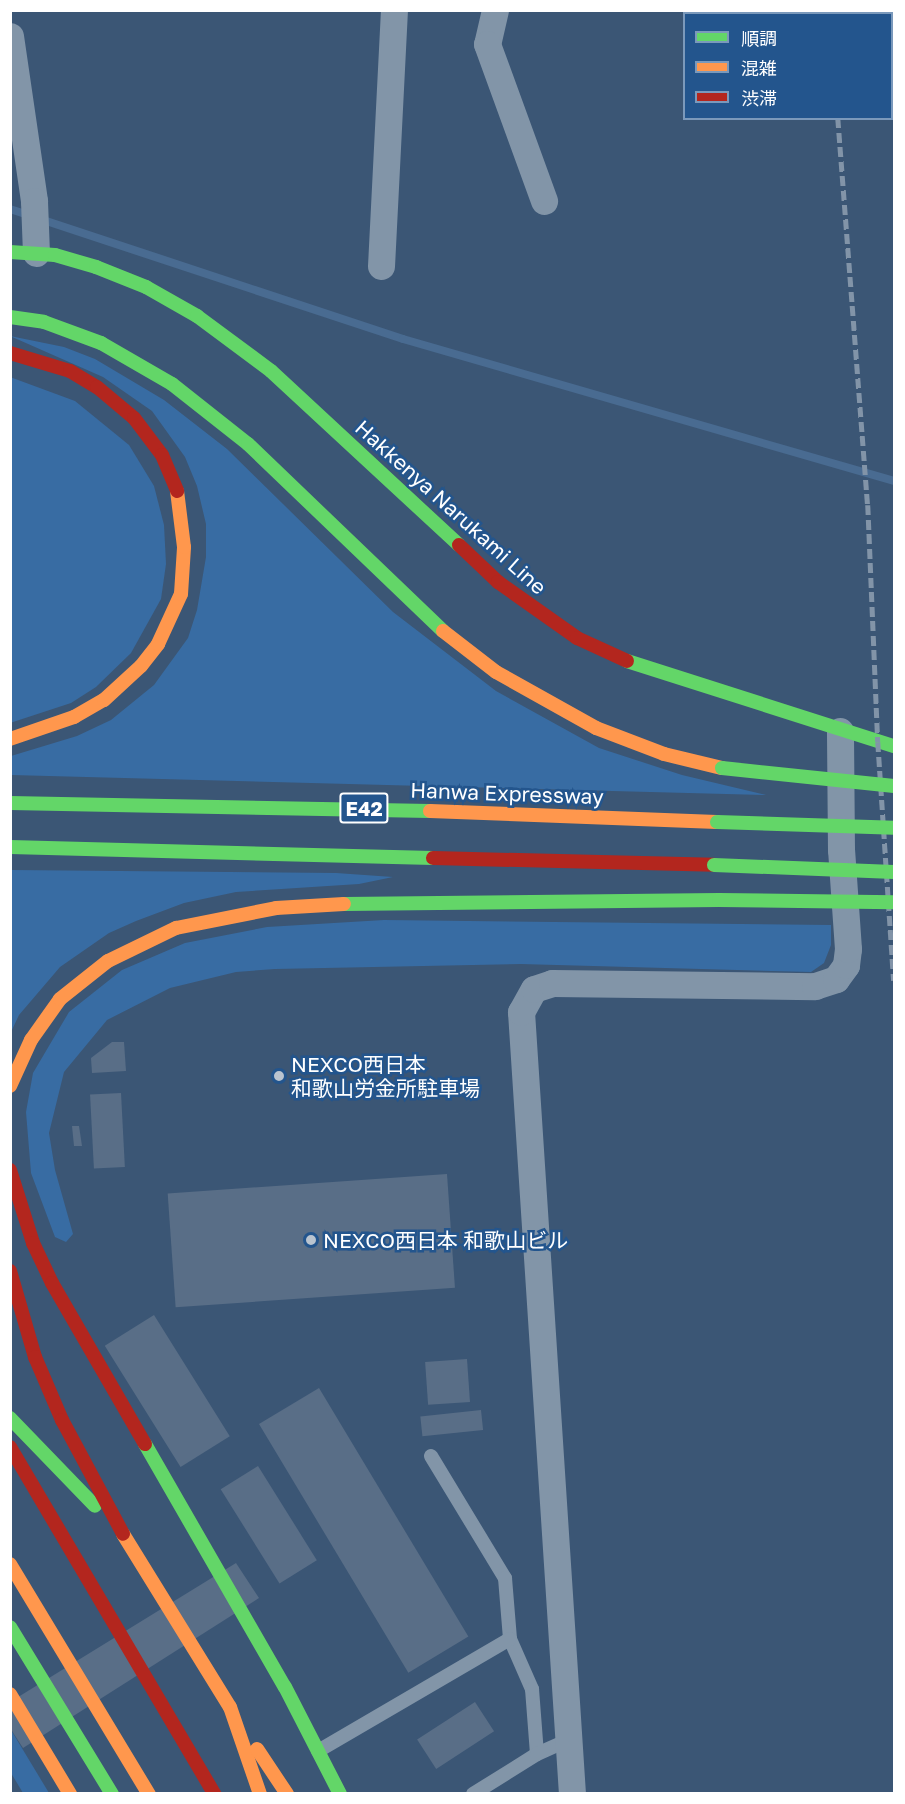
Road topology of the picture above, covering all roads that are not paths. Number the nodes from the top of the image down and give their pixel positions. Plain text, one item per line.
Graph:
1 (394, 10) edge
2 (495, 10) edge
3 (10, 36) edge
4 (544, 201) dead end
5 (27, 245) edge
6 (381, 266) dead end
7 (10, 317) edge
8 (10, 353) edge
9 (840, 730) junction
10 (10, 739) edge
11 (894, 746) edge
12 (894, 786) edge
13 (10, 803) edge
14 (894, 828) edge
15 (10, 847) edge
16 (894, 872) edge
17 (894, 902) edge
18 (11, 1086) edge
19 (10, 1170) edge
20 (10, 1271) edge
21 (10, 1418) edge
22 (10, 1447) edge
23 (431, 1456) dead end
24 (124, 1536) junction
25 (10, 1564) edge
26 (10, 1627) edge
27 (510, 1639) junction
28 (10, 1694) edge
29 (230, 1707) junction
30 (568, 1740) junction
31 (318, 1751) junction
32 (537, 1754) junction
33 (112, 1793) edge
34 (70, 1794) edge
35 (149, 1794) edge
36 (214, 1794) edge
37 (260, 1794) edge
38 (287, 1794) edge
39 (340, 1794) edge
40 (473, 1794) edge
41 (572, 1794) edge

1 - 6 street
2 - 4 street
3 - 5 street
5 - 9 main road, Hakkenya Narukami Line
7 - 12 main road, bridge
8 - 10 main road
9 - 11 main road, Hakkenya Narukami Line
9 - 30 street
13 - 14 main road, Hanwa Expressway / E42, bridge
15 - 16 main road, E42, bridge
17 - 18 main road, bridge
19 - 31 main road
20 - 24 main road
21 - 24 main road
22 - 36 main road
23 - 27 lane
24 - 29 main road
25 - 35 main road
26 - 33 main road
27 - 31 lane
27 - 32 lane
28 - 34 main road
29 - 37 main road
29 - 38 main road
30 - 32 lane
30 - 41 street
31 - 39 main road
32 - 40 lane

